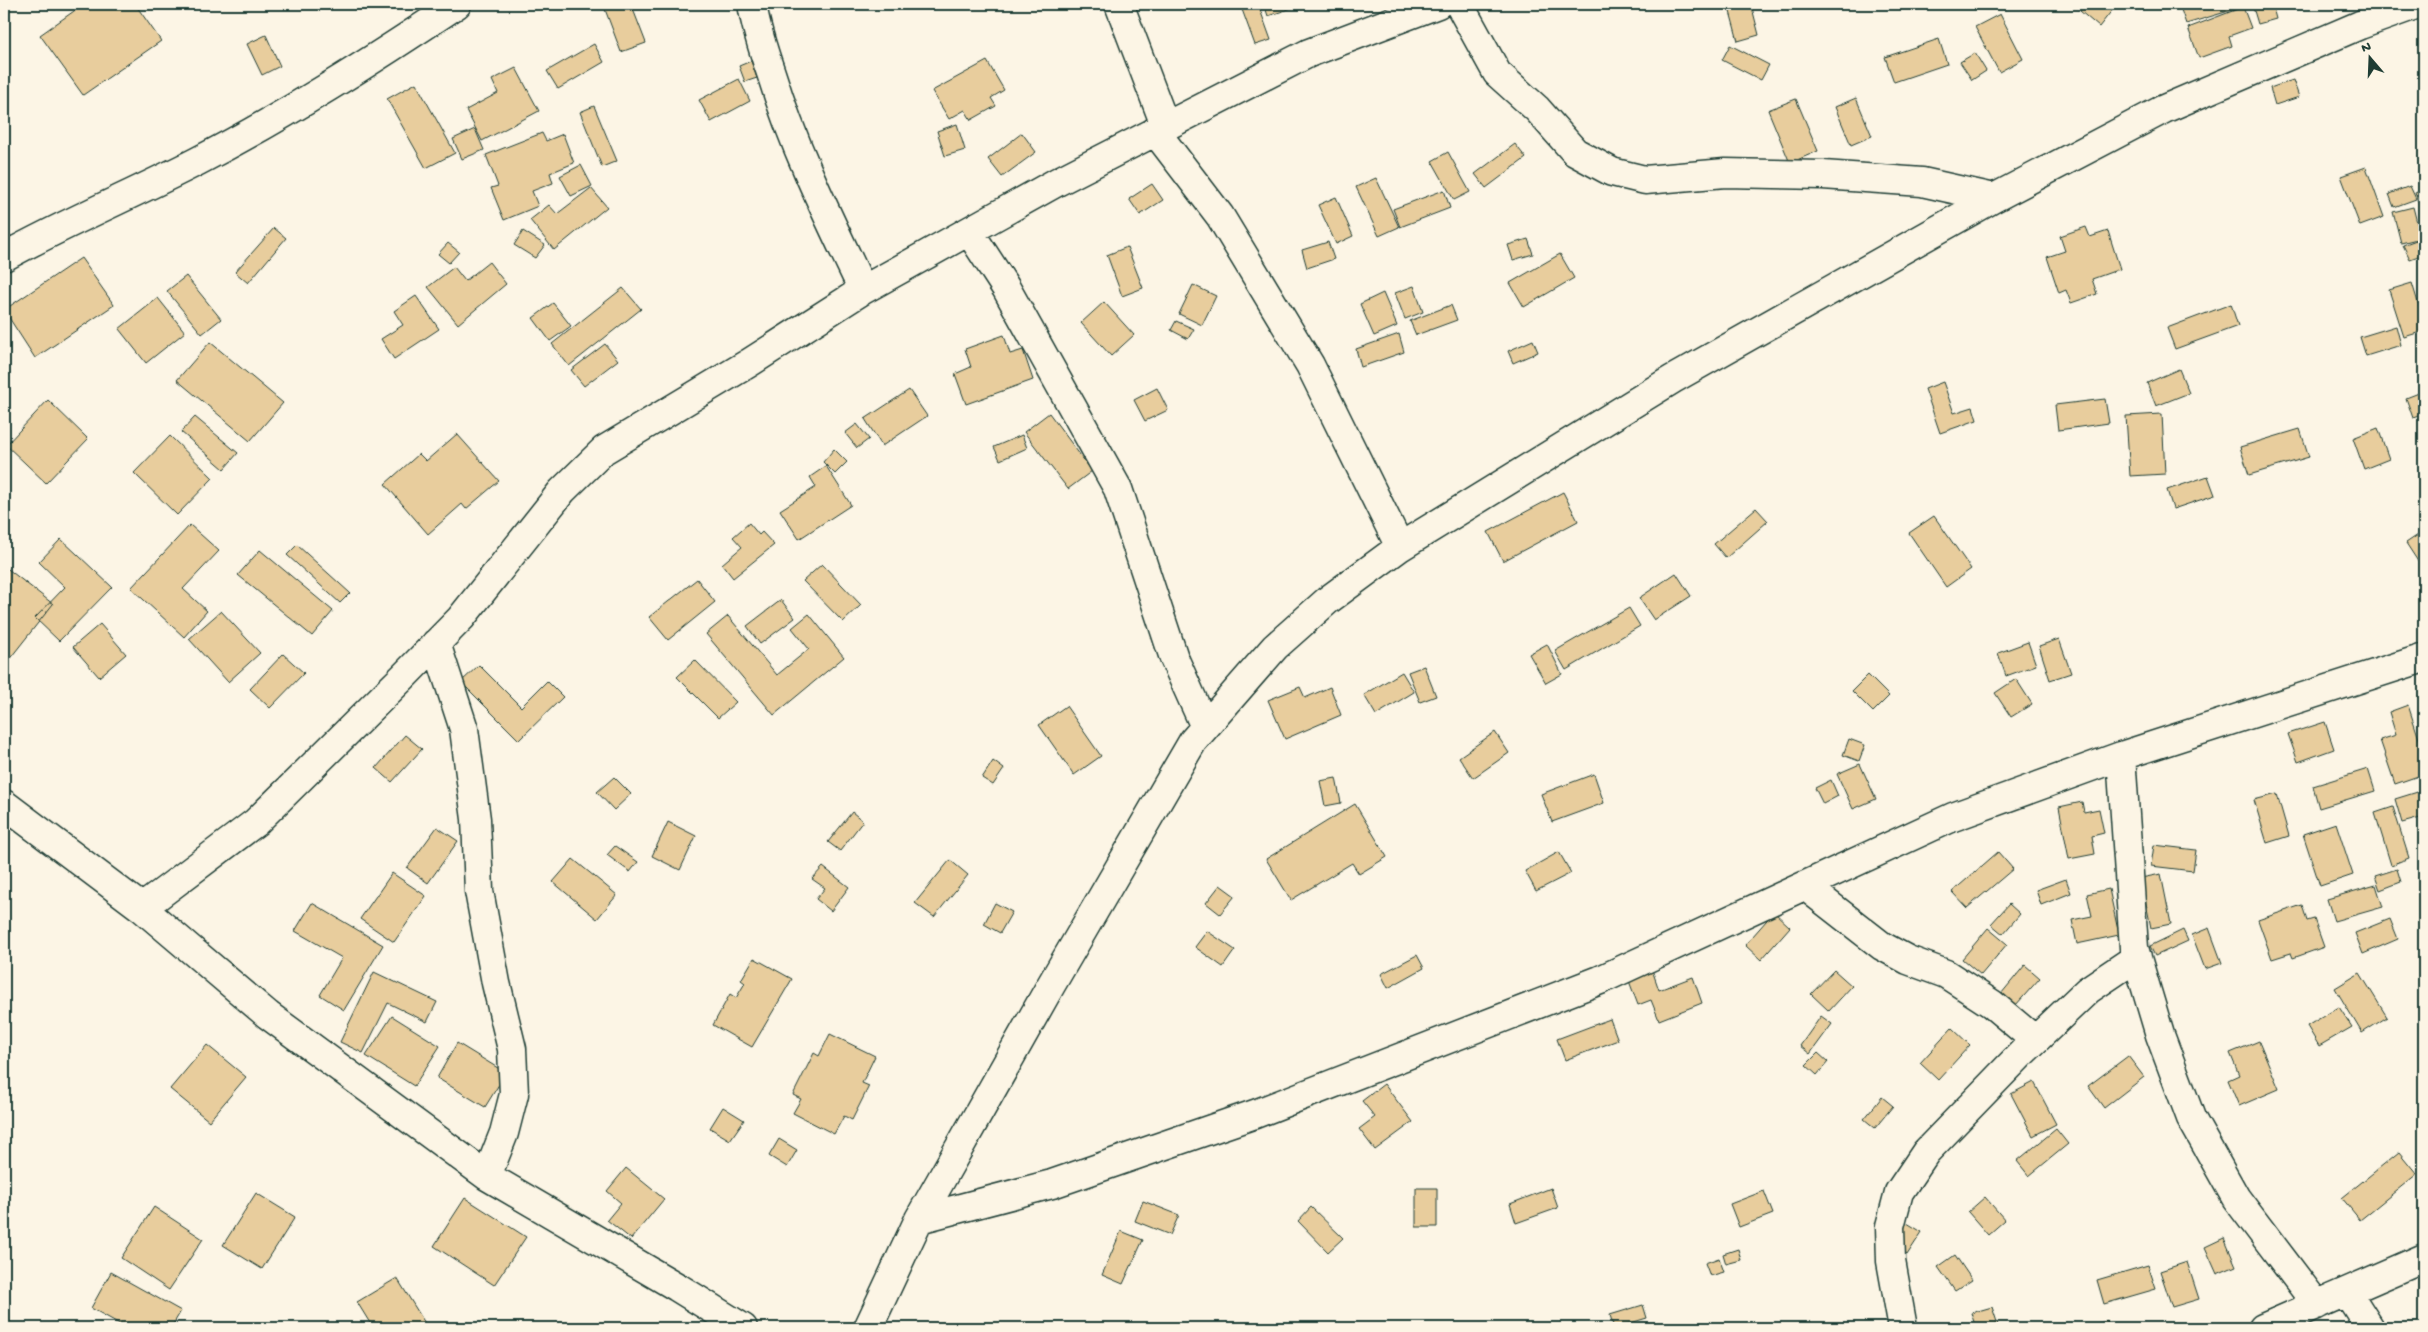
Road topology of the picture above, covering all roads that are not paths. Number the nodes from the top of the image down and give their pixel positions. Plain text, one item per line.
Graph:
1 (456, 4) edge
2 (752, 4) edge
3 (1119, 4) edge
4 (1438, 4) edge
5 (1459, 4) edge
6 (2418, 4) edge
7 (1160, 128) junction
8 (1994, 198) junction
9 (969, 231) junction
10 (4, 257) edge
11 (862, 290) junction
12 (1400, 547) junction
13 (436, 643) junction
14 (2424, 658) edge
15 (1205, 727) junction
16 (2121, 756) junction
17 (4, 804) edge
18 (1805, 886) junction
19 (142, 908) junction
20 (2137, 958) junction
21 (2035, 1040) junction
22 (487, 1176) junction
23 (920, 1219) junction
24 (2424, 1258) edge
25 (2347, 1292) junction
26 (2317, 1305) junction
27 (743, 1328) edge
28 (868, 1328) edge
29 (1903, 1328) edge
30 (2263, 1328) edge
31 (2370, 1328) edge

1 - 10 street
2 - 11 street
3 - 7 street
4 - 7 street
5 - 8 street
6 - 8 street
7 - 9 street
7 - 12 street
8 - 12 street
9 - 11 street
9 - 15 street
11 - 13 street
12 - 15 street
13 - 19 street
13 - 22 street
14 - 16 street
15 - 23 street
16 - 18 street
16 - 20 street
17 - 19 street
18 - 21 street
18 - 23 street
19 - 22 street
20 - 21 street
20 - 26 street
21 - 29 street
22 - 27 street
23 - 28 street
24 - 25 street
25 - 26 street
25 - 31 street
26 - 30 street

